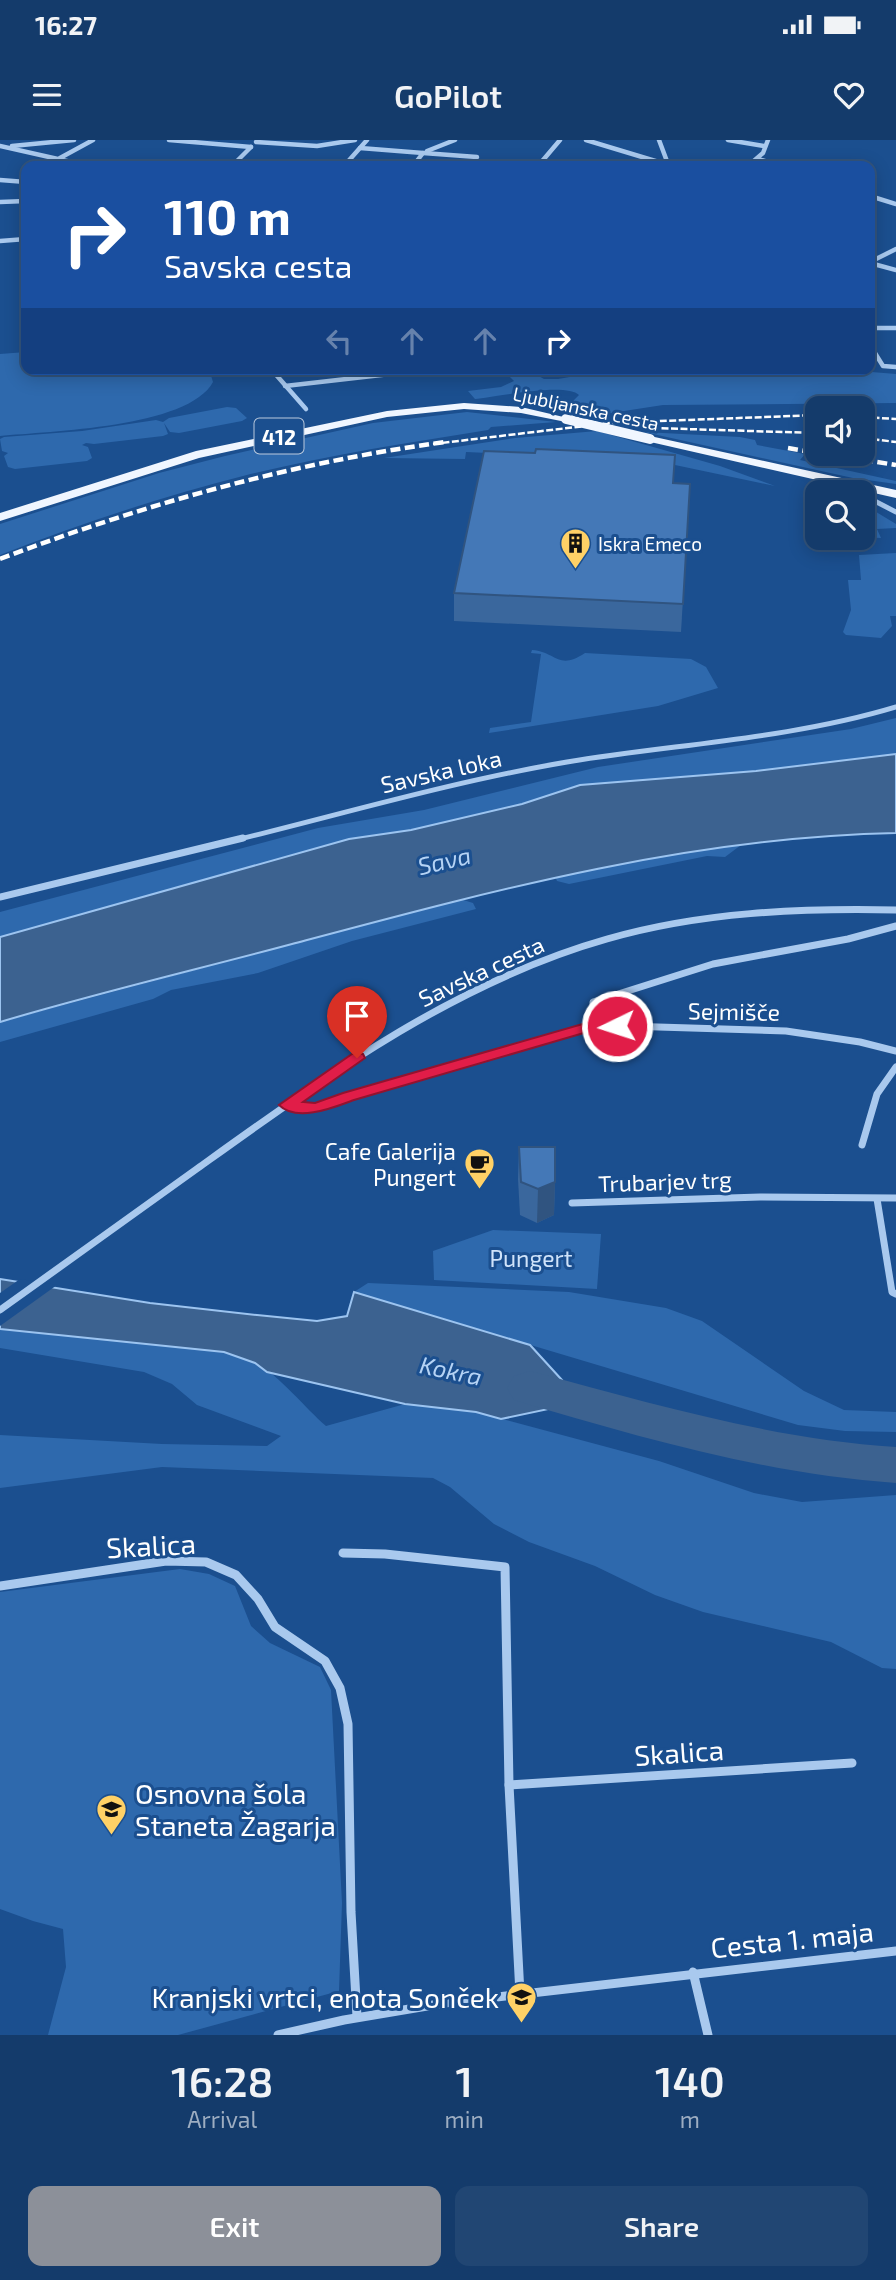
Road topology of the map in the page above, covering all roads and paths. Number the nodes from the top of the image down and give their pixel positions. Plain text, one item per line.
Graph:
1 (74, 140) edge
2 (93, 140) edge
3 (169, 140) edge
4 (355, 140) edge
5 (367, 140) edge
6 (455, 140) edge
7 (560, 140) edge
8 (586, 140) edge
9 (659, 140) edge
10 (728, 140) edge
11 (768, 140) edge
12 (257, 141) edge
13 (0, 146) edge
14 (764, 146) junction
15 (251, 147) junction
16 (360, 148) junction
17 (423, 153) junction
18 (60, 158) junction
19 (758, 159) junction
20 (71, 161) edge
21 (237, 161) edge
22 (348, 161) edge
23 (417, 161) edge
24 (474, 161) edge
25 (542, 161) edge
26 (657, 161) edge
27 (668, 161) edge
28 (755, 161) edge
29 (765, 161) edge
30 (0, 180) edge
31 (21, 182) edge
32 (875, 198) edge
33 (21, 201) edge
34 (0, 202) edge
35 (896, 204) edge
36 (21, 239) edge
37 (0, 241) edge
38 (896, 249) edge
39 (875, 260) edge
40 (875, 264) edge
41 (896, 270) edge
42 (875, 328) edge
43 (896, 328) edge
44 (875, 353) edge
45 (896, 367) edge
46 (276, 375) edge
47 (381, 375) edge
48 (285, 386) junction
49 (306, 410) dead end
50 (757, 465) junction
51 (805, 482) edge
52 (896, 494) edge
53 (875, 499) edge
54 (875, 501) edge
55 (896, 505) edge
56 (896, 512) edge
57 (0, 517) edge
58 (896, 707) edge
59 (0, 897) edge
60 (896, 910) edge
61 (896, 926) edge
62 (593, 1025) junction
63 (896, 1051) edge
64 (896, 1067) edge
65 (287, 1105) junction
66 (862, 1145) dead end
67 (896, 1198) edge
68 (877, 1199) junction
69 (572, 1203) dead end
70 (896, 1294) edge
71 (0, 1310) edge
72 (343, 1553) dead end
73 (0, 1586) edge
74 (852, 1763) dead end
75 (509, 1785) junction
76 (896, 1951) edge
77 (692, 1972) junction
78 (520, 1994) junction
79 (357, 2017) junction
80 (278, 2035) edge
81 (708, 2035) edge

1 - 13 street
2 - 18 street
3 - 15 street
4 - 12 street
5 - 16 street
6 - 17 street
7 - 25 street
8 - 26 street
9 - 27 street
10 - 14 street
11 - 14 street
12 - 15 street
13 - 18 street
14 - 19 street
15 - 21 street
16 - 17 street
16 - 22 street
17 - 23 street
17 - 24 street
18 - 20 street
19 - 28 street
19 - 29 street
30 - 31 street
32 - 35 street
33 - 34 street
36 - 37 street
38 - 39 street
40 - 41 street
42 - 43 street
44 - 45 street
46 - 48 street
47 - 48 street
48 - 49 street
50 - 51 main road, Ljubljanska cesta / 412
50 - 52 main road, Ljubljanska cesta / 412
50 - 57 main road, Ljubljanska cesta / 412, bridge
53 - 55 main road
54 - 56 street
58 - 59 street, Savska loka
60 - 65 street, Savska cesta
61 - 62 street
62 - 63 street, Sejmišče
62 - 65 street, Sejmišče
64 - 66 street
65 - 71 street, Savska cesta
67 - 68 street, Trubarjev trg
68 - 69 street, Trubarjev trg
68 - 70 street
72 - 75 street
73 - 79 street, Skalica
74 - 75 street, Skalica
75 - 78 street
76 - 77 street, Cesta 1. maja
77 - 78 street, Cesta 1. maja
77 - 81 street, Cesta 1. maja
78 - 79 street, Cesta 1. maja
79 - 80 street, Cesta 1. maja

